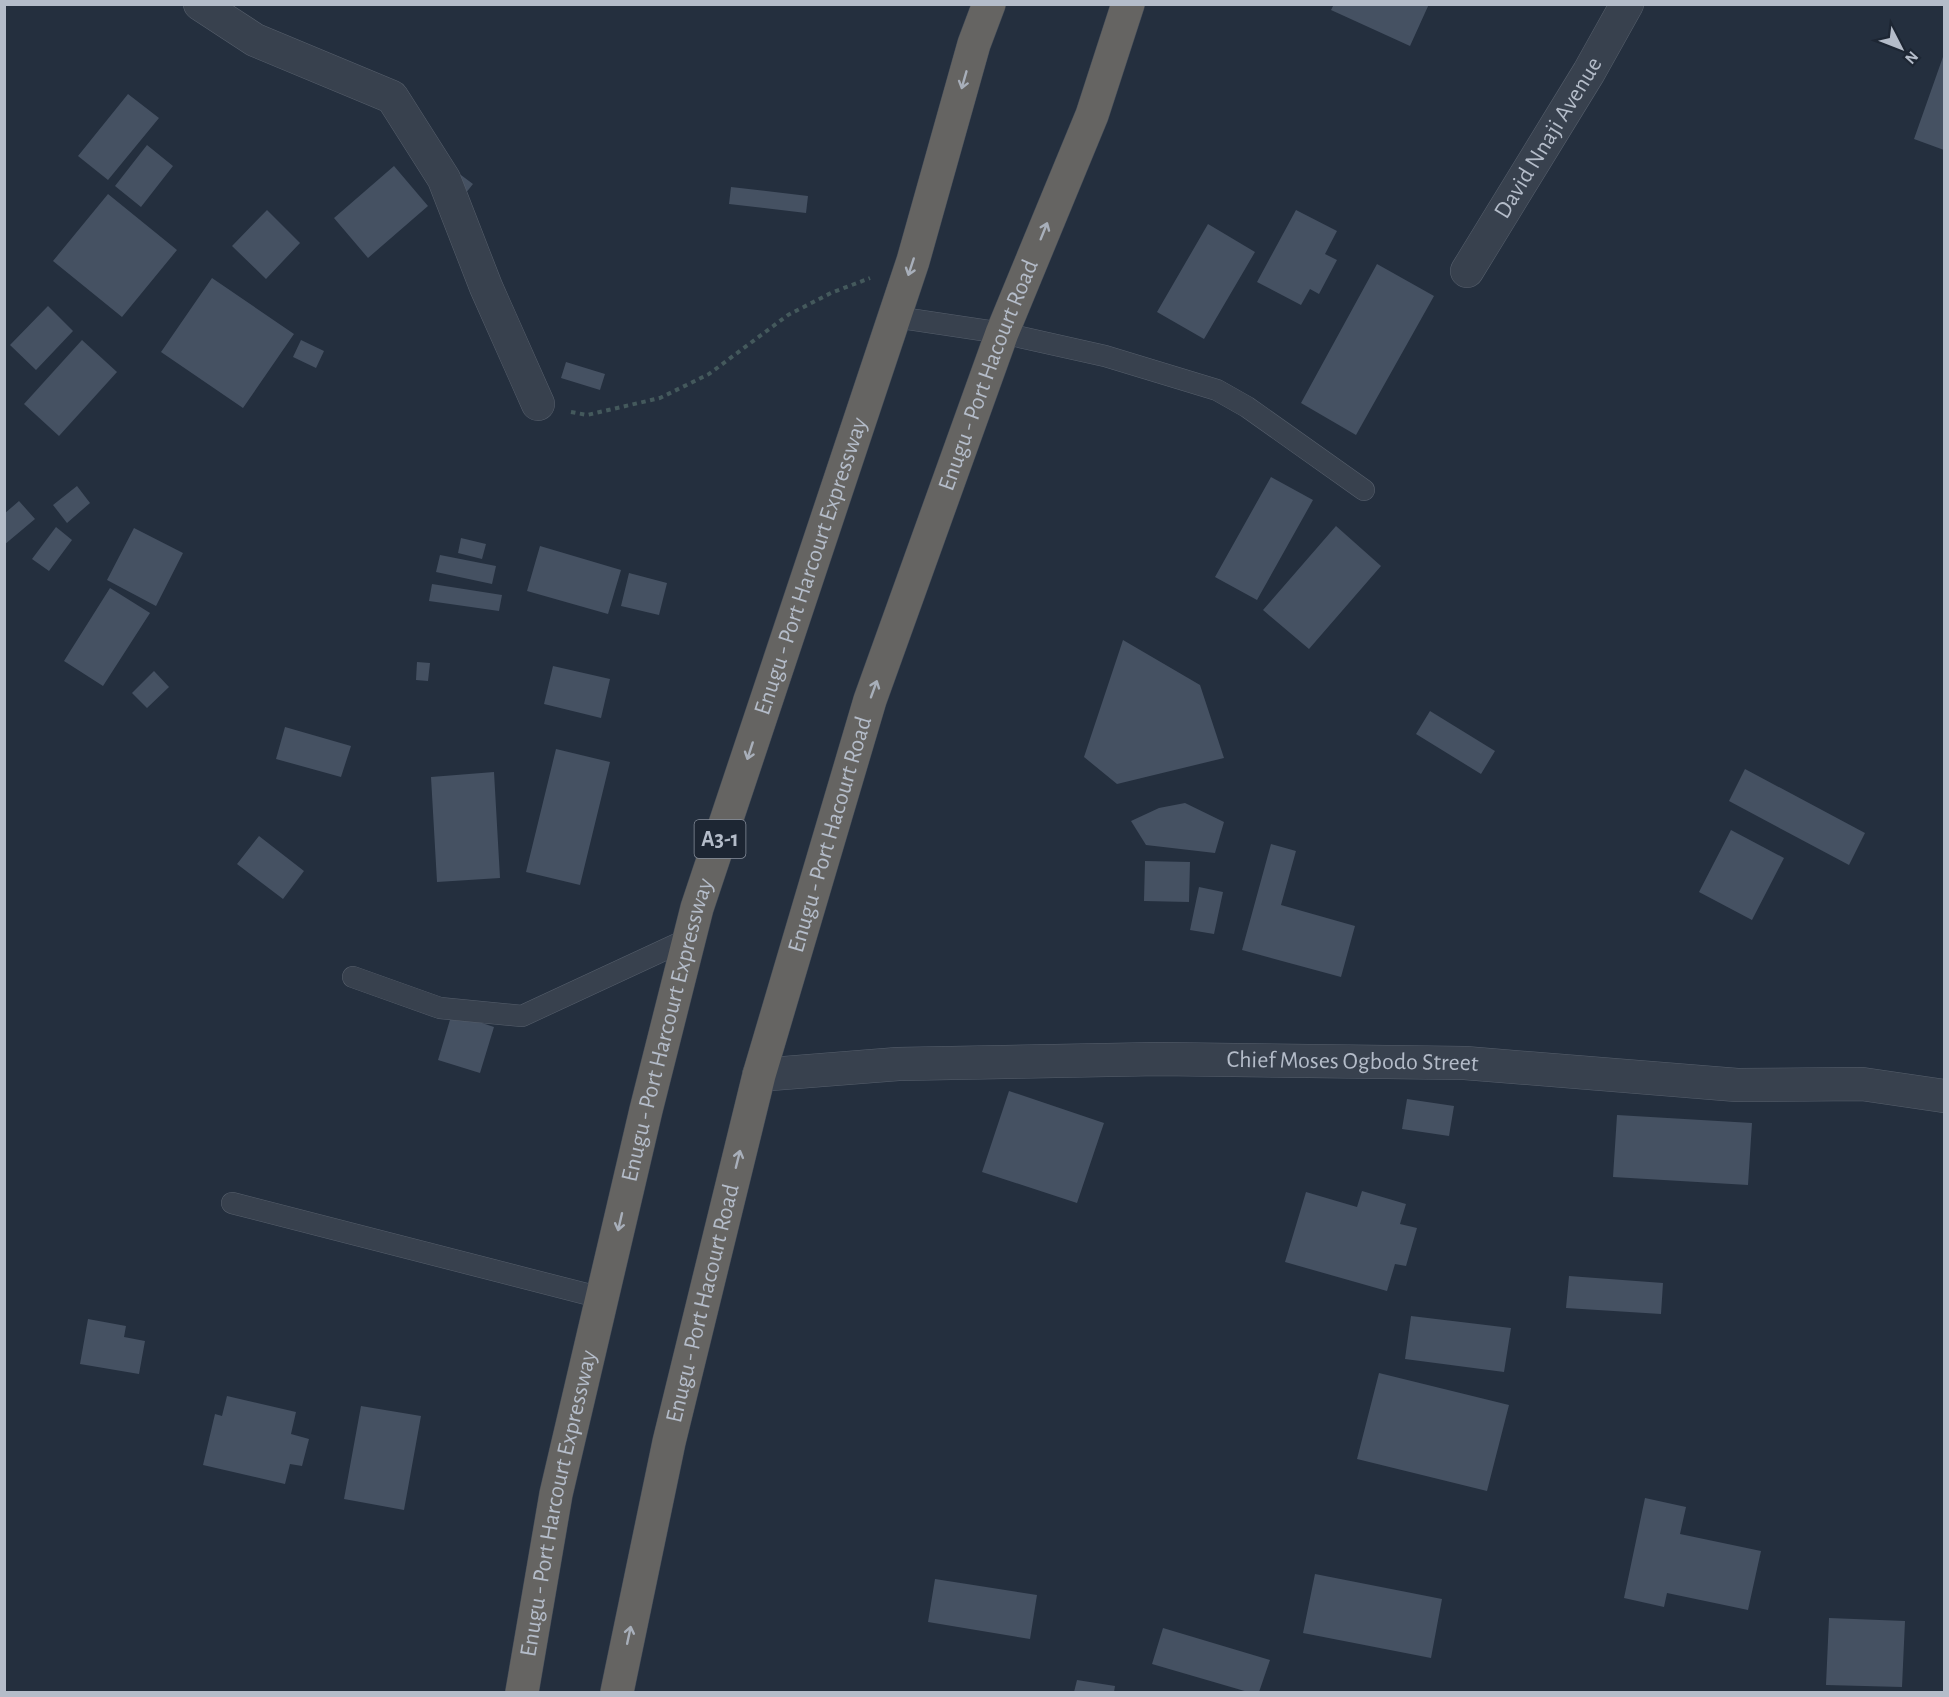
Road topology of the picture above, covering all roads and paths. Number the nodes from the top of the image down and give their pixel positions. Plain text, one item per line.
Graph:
1 (200, 4) edge
2 (976, 4) edge
3 (989, 4) edge
4 (1128, 4) edge
5 (1146, 4) edge
6 (1627, 4) edge
7 (974, 44) junction
8 (1092, 115) junction
9 (913, 261) junction
10 (1467, 270) dead end
11 (895, 317) junction
12 (1002, 333) junction
13 (538, 404) joint
14 (1364, 490) dead end
15 (690, 938) junction
16 (353, 977) dead end
17 (759, 1075) junction
18 (1944, 1096) edge
19 (232, 1203) dead end
20 (602, 1298) junction
21 (522, 1692) edge
22 (617, 1692) edge

1 - 13 street
2 - 7 highway
3 - 7 highway, Enugu - Port Harcourt Expressway / A3-1
4 - 8 highway, Enugu - Port Hacourt Road
5 - 8 highway
6 - 10 street, David Nnaji Avenue
7 -> 9 highway, Enugu - Port Harcourt Expressway / A3-1
12 -> 8 highway, Enugu - Port Hacourt Road
9 -> 11 highway, Enugu - Port Harcourt Expressway / A3-1
9 - 13 path
11 - 12 lane
11 -> 15 highway, Enugu - Port Harcourt Expressway / A3-1
12 - 14 lane
17 -> 12 highway, Enugu - Port Hacourt Road
15 - 16 lane
15 -> 20 highway, Enugu - Port Harcourt Expressway / A3-1
17 - 18 street, Chief Moses Ogbodo Street
22 -> 17 highway, Enugu - Port Hacourt Road
19 - 20 lane
20 - 21 highway, Enugu - Port Harcourt Expressway / A3-1

